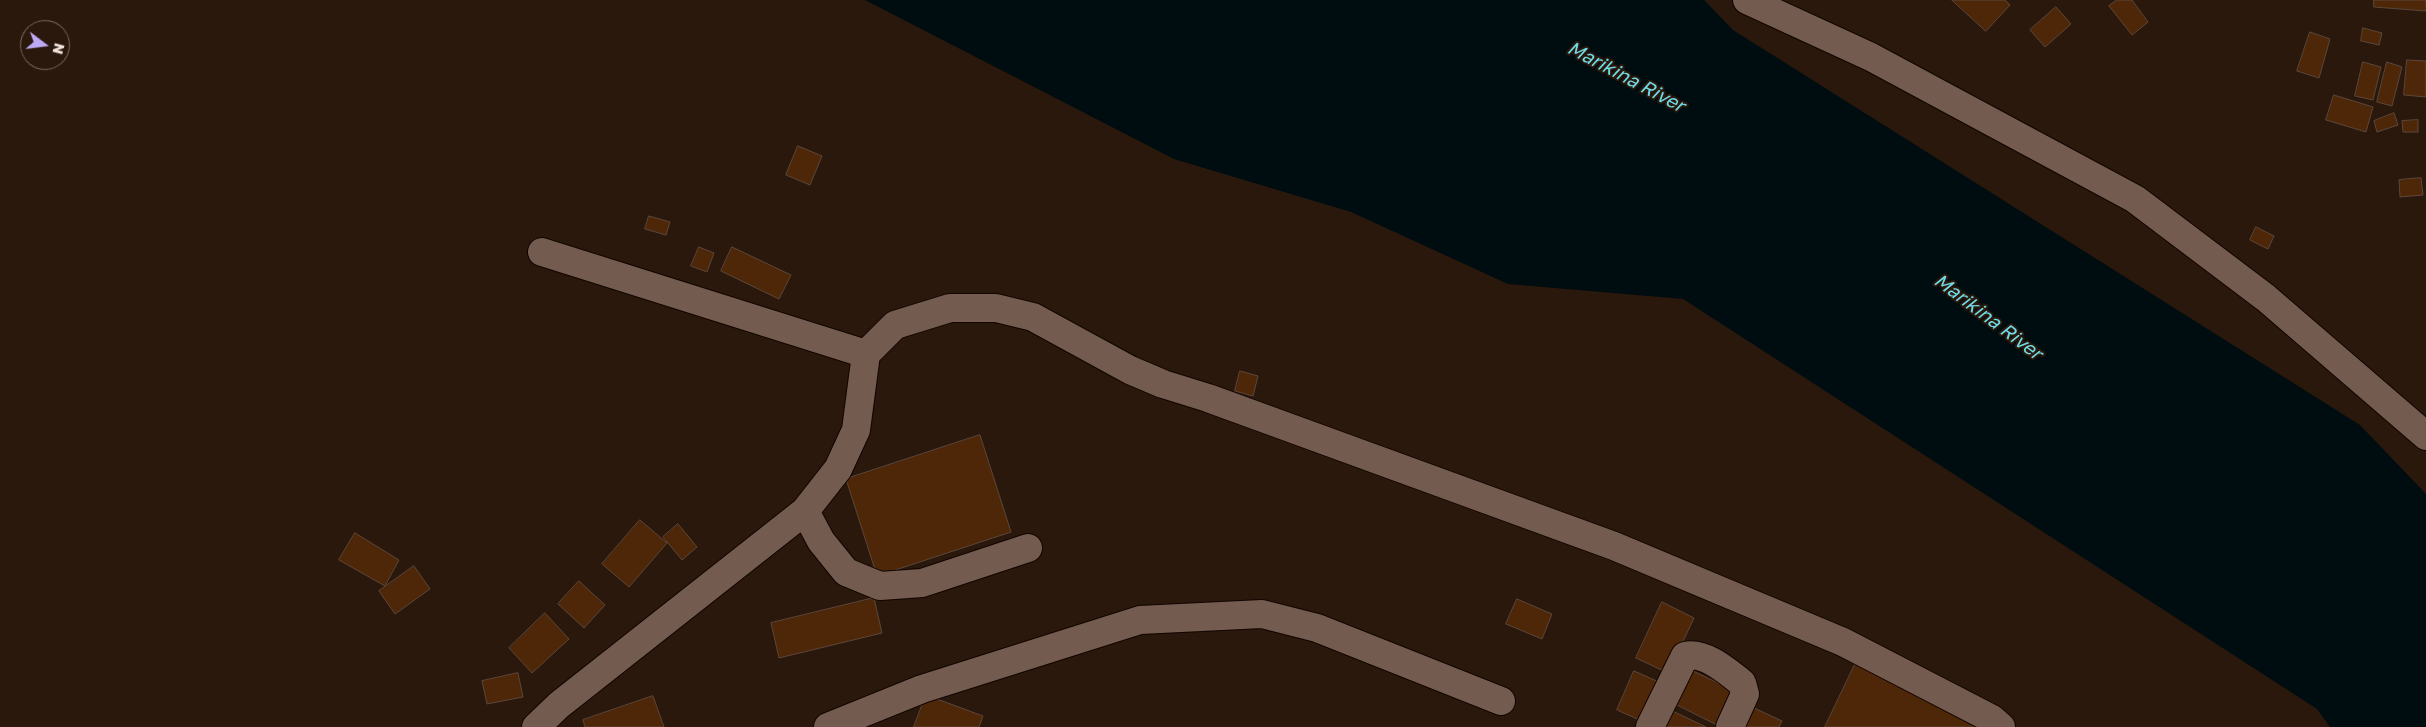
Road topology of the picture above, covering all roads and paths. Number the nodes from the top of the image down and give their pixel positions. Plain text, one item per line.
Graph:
1 (1746, 0) edge
2 (542, 252) dead end
3 (866, 354) junction
4 (2426, 436) edge
5 (805, 511) junction
6 (1028, 548) dead end
7 (1501, 701) dead end
8 (536, 727) edge
9 (828, 727) edge
10 (1650, 727) edge
11 (1730, 727) edge
12 (2001, 727) edge

1 - 4 street
2 - 3 street
3 - 5 street
3 - 12 street
5 - 6 street
5 - 8 street
7 - 9 street
10 - 11 street

